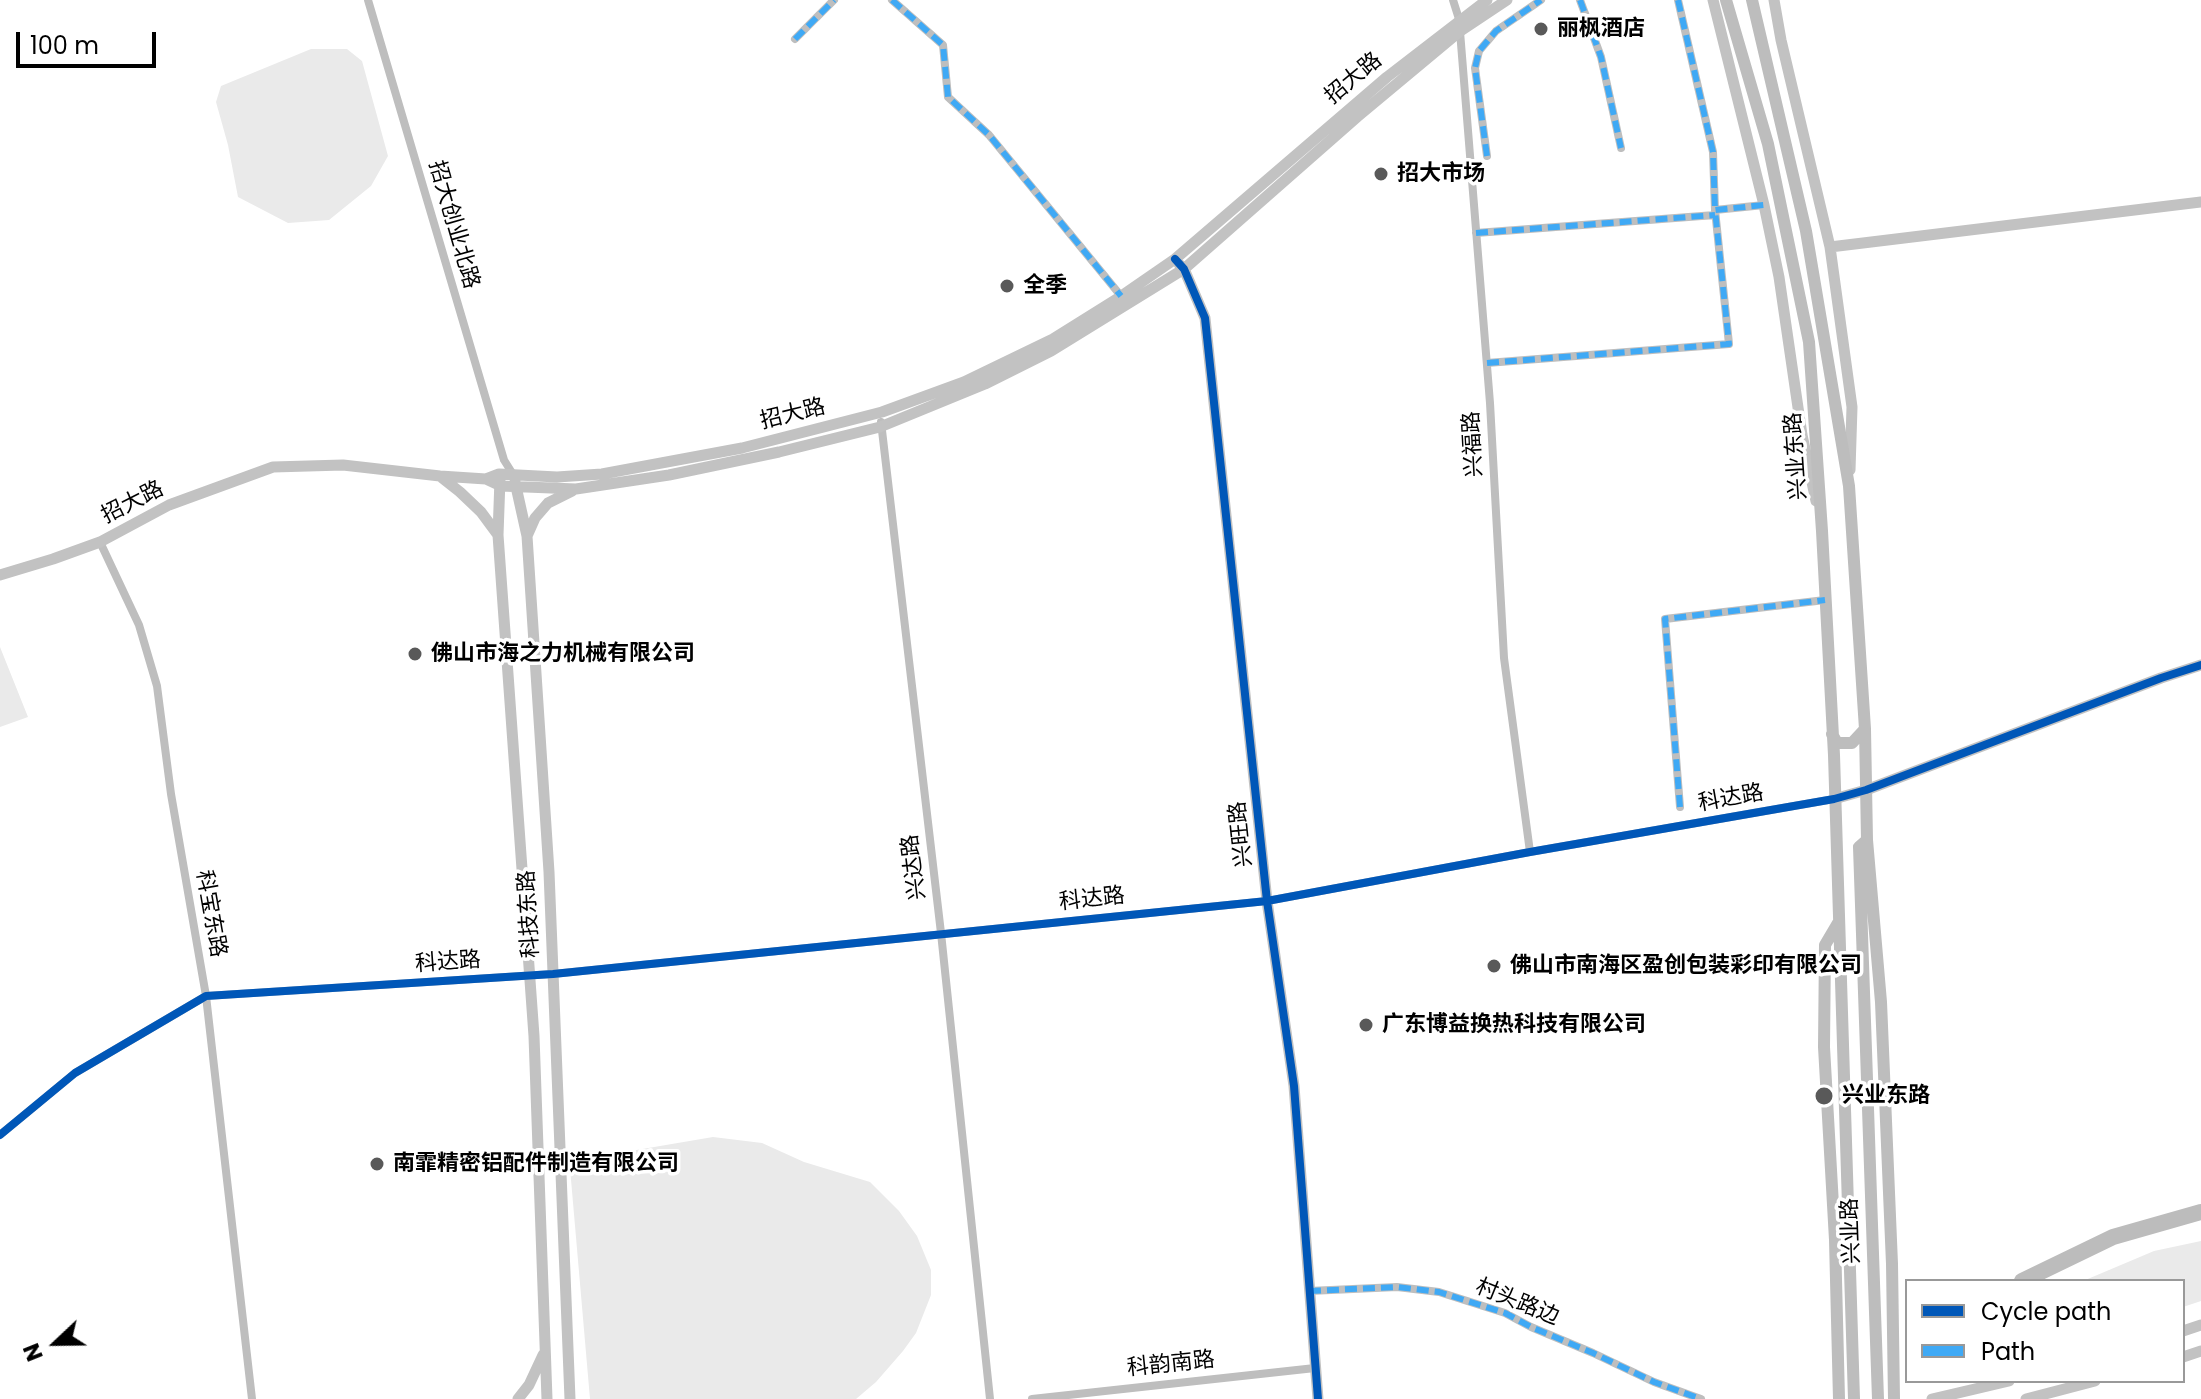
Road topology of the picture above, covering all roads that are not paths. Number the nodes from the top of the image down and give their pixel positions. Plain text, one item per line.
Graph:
1 (368, 0) edge
2 (834, 0) edge
3 (892, 0) edge
4 (1453, 0) edge
5 (1487, 0) edge
6 (1507, 0) edge
7 (1541, 0) edge
8 (1580, 0) edge
9 (1678, 0) edge
10 (1713, 0) edge
11 (1726, 0) edge
12 (1752, 0) edge
13 (1774, 0) edge
14 (1459, 19) junction
15 (1459, 32) junction
16 (795, 39) dead end
17 (1621, 148) dead end
18 (1487, 156) dead end
19 (2201, 202) edge
20 (1764, 205) junction
21 (1715, 212) junction
22 (1476, 233) junction
23 (1830, 247) junction
24 (1175, 259) junction
25 (1184, 269) junction
26 (1121, 296) junction
27 (1487, 363) junction
28 (882, 412) junction
29 (880, 427) junction
30 (504, 460) junction
31 (440, 476) junction
32 (500, 480) junction
33 (515, 481) junction
34 (1849, 486) junction
35 (576, 489) junction
36 (1822, 531) junction
37 (498, 535) junction
38 (527, 536) junction
39 (100, 542) junction
40 (0, 575) edge
41 (1825, 600) junction
42 (2201, 665) edge
43 (1865, 729) junction
44 (1832, 734) junction
45 (1866, 790) junction
46 (1834, 799) junction
47 (1680, 807) dead end
48 (1867, 840) junction
49 (1530, 852) junction
50 (1267, 901) junction
51 (1838, 923) junction
52 (941, 933) junction
53 (553, 974) junction
54 (531, 975) junction
55 (206, 996) junction
56 (0, 1135) edge
57 (1309, 1291) junction
58 (544, 1355) junction
59 (1315, 1368) junction
60 (2000, 1383) edge
61 (2087, 1383) edge
62 (252, 1399) edge
63 (518, 1399) edge
64 (547, 1399) edge
65 (570, 1399) edge
66 (990, 1399) edge
67 (1032, 1399) edge
68 (1318, 1399) edge
69 (1701, 1399) edge
70 (1839, 1399) edge
71 (1854, 1399) edge
72 (1878, 1399) edge
73 (1894, 1399) edge
74 (1932, 1399) edge
75 (2026, 1399) edge

1 - 30 street, 招大创业北路
2 - 16 street
3 - 26 street
4 - 14 street, 兴福路
5 - 14 main road, 招大路
6 - 15 main road, 招大路
7 - 18 street
8 - 17 street
9 - 21 street
10 - 20 main road
11 - 36 main road, 兴业东路
12 - 34 main road
13 - 23 main road
14 - 15 street, 兴福路
14 - 24 main road, 招大路
15 - 22 street, 兴福路
15 - 25 main road, 招大路
19 - 23 main road
20 - 21 street
20 - 36 main road
21 - 22 street
21 - 27 street
22 - 27 street, 兴福路
23 - 34 main road
24 - 25 main road, 兴旺路
24 - 26 main road, 招大路
25 - 29 main road, 招大路
25 - 50 main road, 兴旺路
26 - 28 main road, 招大路
27 - 49 street, 兴福路
28 - 29 street, 兴达路
28 - 33 main road, 招大路
29 - 35 main road, 招大路
29 - 52 street, 兴达路
30 - 32 street
30 - 33 street, 招大创业北路
31 - 32 main road, 招大路
31 - 37 main road
31 - 39 main road, 招大路
32 - 33 main road, 招大路
32 - 37 main road
33 - 35 main road, 招大路
33 - 38 main road, 科技东路
34 - 43 main road
35 - 38 main road
36 - 41 main road, 兴业东路
37 - 54 main road
38 - 53 main road, 科技东路
39 - 40 main road, 招大路
39 - 55 street, 科宝东路
41 - 44 main road, 兴业东路
41 - 47 street
42 - 45 main road, 科达路
43 - 44 main road
43 - 45 main road
44 - 46 main road, 兴业东路
45 - 46 main road, 科达路
45 - 48 main road
46 - 49 street, 科达路
46 - 51 main road, 兴业东路
48 - 72 main road, 兴业路
48 - 73 main road
49 - 50 street, 科达路
50 - 52 street, 科达路
50 - 57 main road, 兴旺路
51 - 70 main road
51 - 71 main road, 兴业东路
52 - 53 street, 科达路
52 - 66 street, 兴达路
53 - 54 street, 科达路
53 - 65 main road, 科技东路
54 - 55 street, 科达路
54 - 58 main road
55 - 56 street, 科达路
55 - 62 street, 科宝东路
57 - 59 main road, 兴旺路
57 - 69 street, 村头路边
58 - 63 main road
58 - 64 main road
59 - 67 street, 科韵南路
59 - 68 main road, 兴旺路
60 - 74 main road
61 - 75 main road

